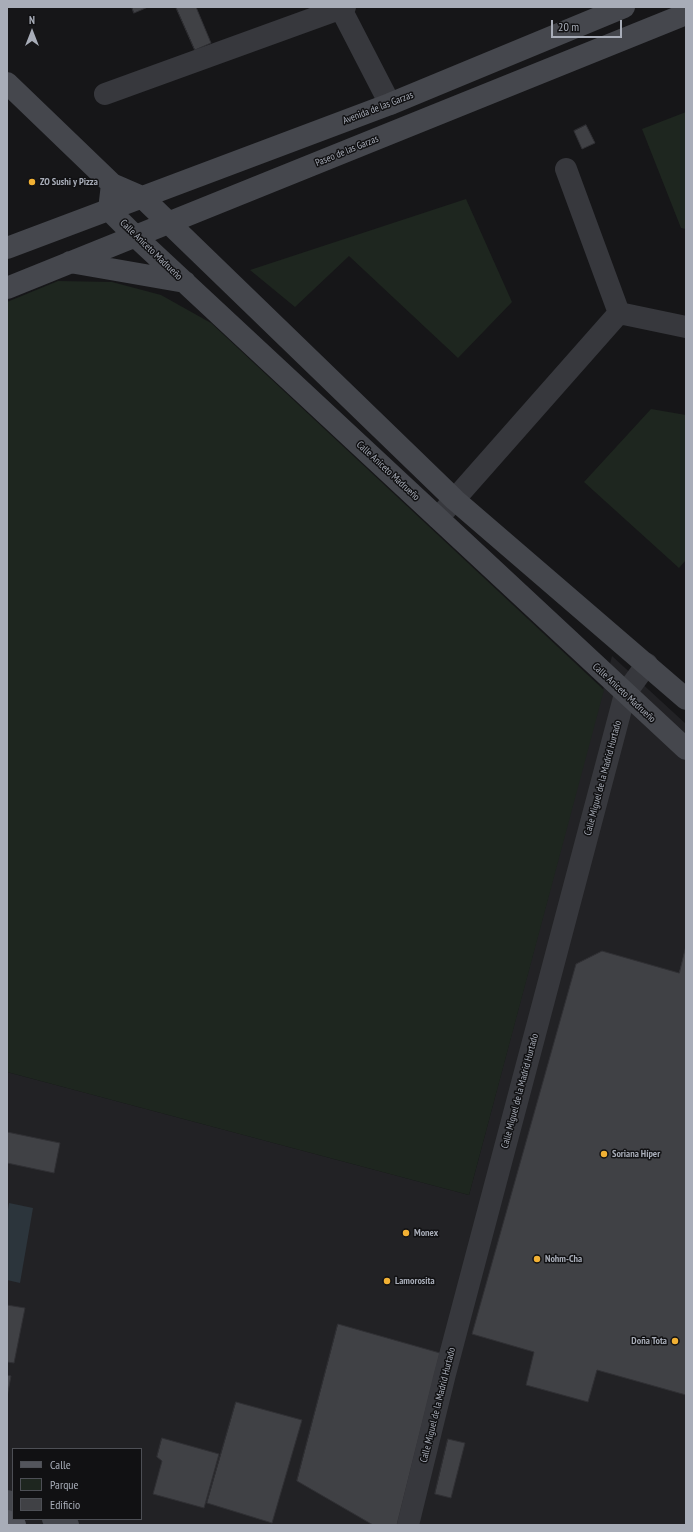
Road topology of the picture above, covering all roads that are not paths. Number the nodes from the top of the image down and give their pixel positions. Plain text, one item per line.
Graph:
1 (624, 7) edge
2 (343, 8) edge
3 (686, 14) edge
4 (7, 83) edge
5 (105, 94) dead end
6 (390, 104) junction
7 (566, 169) dead end
8 (112, 184) junction
9 (136, 200) junction
10 (109, 210) junction
11 (168, 224) junction
12 (136, 237) junction
13 (7, 248) edge
14 (70, 262) junction
15 (185, 282) junction
16 (7, 288) edge
17 (619, 313) junction
18 (686, 327) edge
19 (455, 500) junction
20 (438, 518) junction
21 (647, 664) junction
22 (625, 694) junction
23 (686, 700) edge
24 (686, 749) edge
25 (56, 1520) edge
26 (7, 1521) edge
27 (15, 1525) edge
28 (68, 1525) edge
29 (408, 1525) edge

1 - 6 street, Avenida de las Garzas
2 - 5 street
2 - 6 street
3 - 11 street, Paseo de las Garzas
4 - 8 street
6 - 9 street, Avenida de las Garzas
7 - 17 street
8 - 9 street
8 - 10 street
9 - 10 street
9 - 11 street
10 - 12 street, Calle Aniceto Madrueño
10 - 13 street
11 - 12 street, Paseo de las Garzas
11 - 19 street
12 - 14 street, Paseo de las Garzas
12 - 15 street, Calle Aniceto Madrueño
14 - 15 street
14 - 16 street, Paseo de las Garzas
15 - 20 street, Calle Aniceto Madrueño
17 - 18 street
17 - 19 street
19 - 20 street
19 - 21 street
20 - 22 street, Calle Aniceto Madrueño
21 - 22 street, Calle Miguel de la Madrid Hurtado
21 - 23 street
22 - 24 street, Calle Aniceto Madrueño
22 - 29 street, Calle Miguel de la Madrid Hurtado
25 - 28 street
26 - 27 main road

